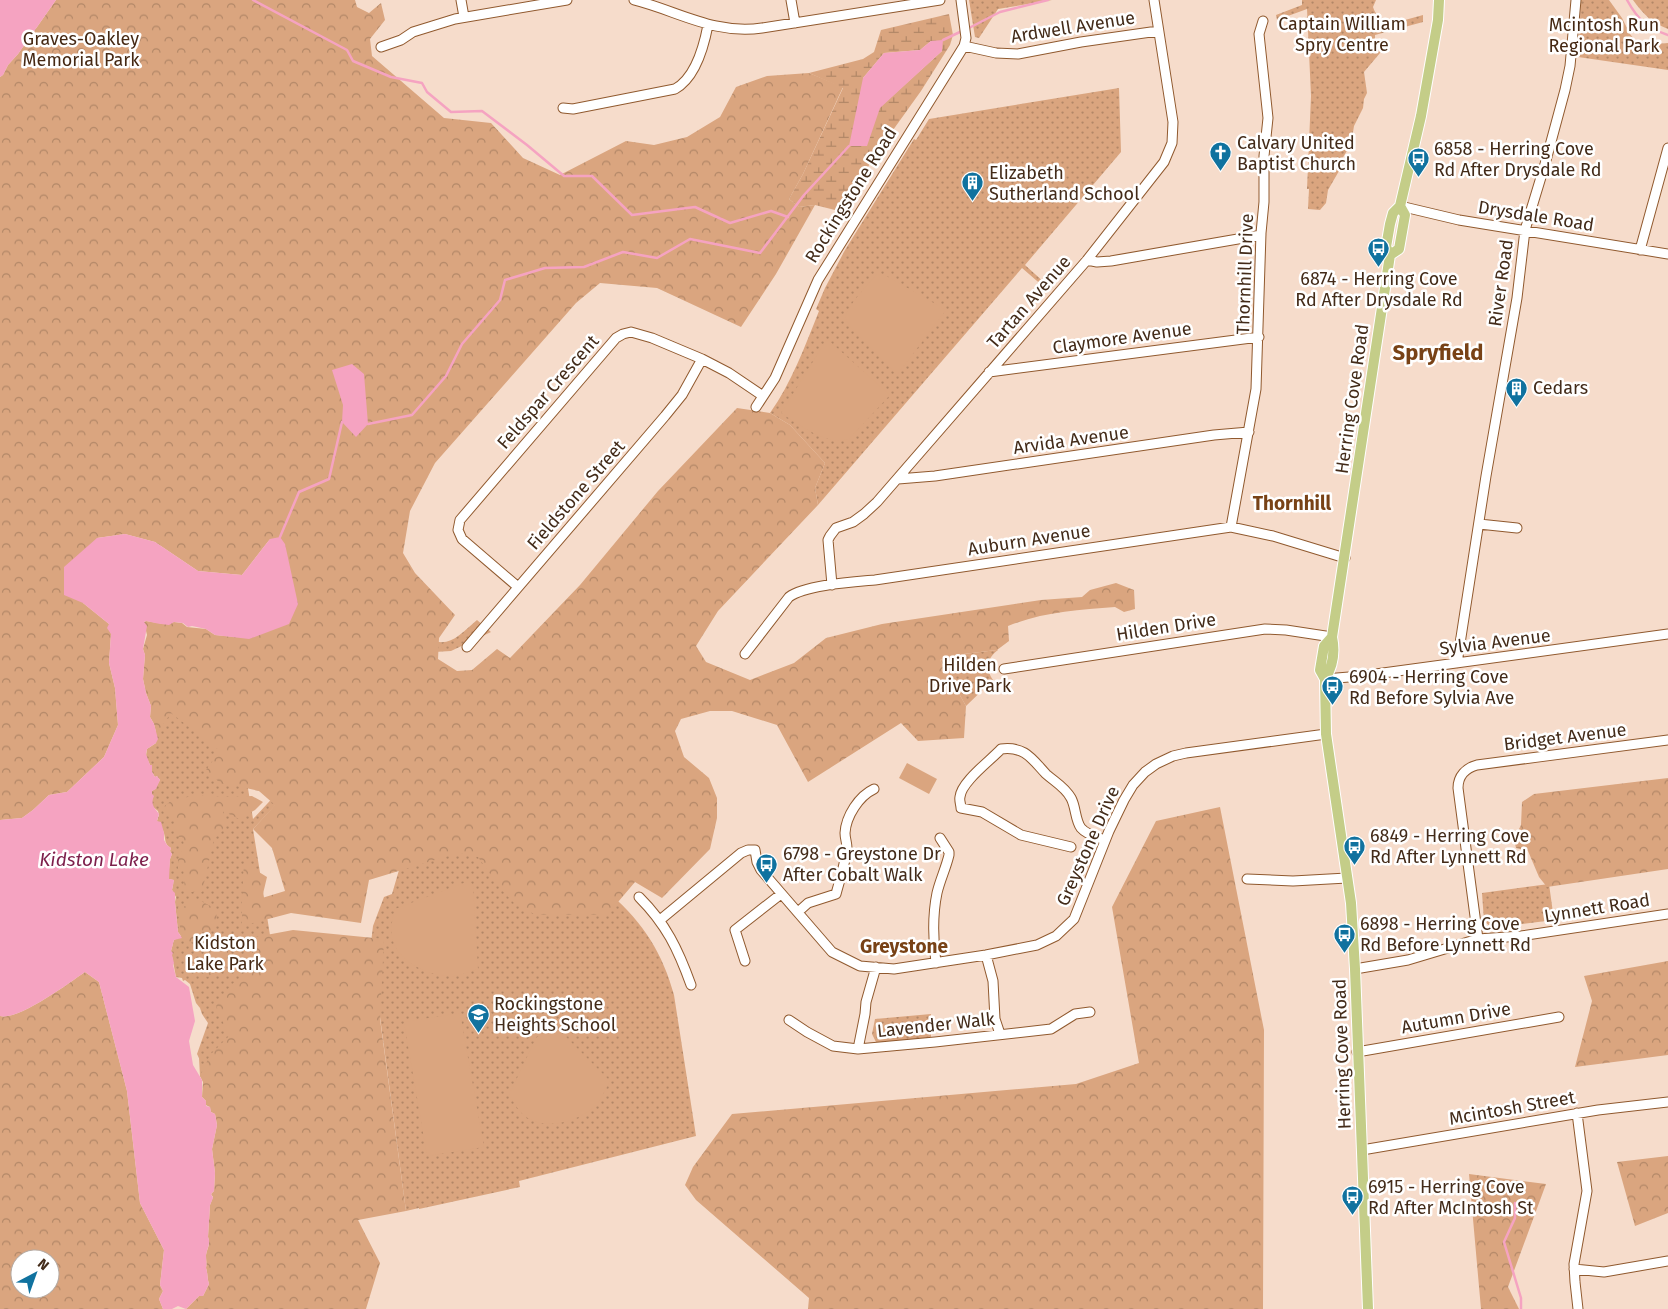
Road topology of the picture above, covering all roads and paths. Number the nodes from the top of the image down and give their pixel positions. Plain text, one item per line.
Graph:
1 (461, 0) edge
2 (567, 0) edge
3 (634, 0) edge
4 (790, 0) edge
5 (940, 0) edge
6 (961, 0) edge
7 (1154, 0) edge
8 (1439, 0) edge
9 (1576, 0) edge
10 (464, 17) junction
11 (1263, 21) dead end
12 (795, 23) junction
13 (708, 25) junction
14 (1158, 30) junction
15 (381, 46) dead end
16 (964, 46) junction
17 (562, 108) dead end
18 (1668, 148) edge
19 (1400, 206) junction
20 (1524, 230) junction
21 (1261, 235) junction
22 (1640, 250) junction
23 (1668, 254) edge
24 (1087, 260) junction
25 (1259, 337) junction
26 (702, 359) junction
27 (989, 372) junction
28 (763, 396) junction
29 (756, 408) dead end
30 (1249, 432) junction
31 (898, 479) junction
32 (1479, 524) junction
33 (1231, 528) junction
34 (1517, 528) dead end
35 (1345, 558) junction
36 (832, 585) junction
37 (518, 587) junction
38 (1668, 634) edge
39 (1332, 637) junction
40 (467, 647) dead end
41 (745, 654) dead end
42 (1457, 663) junction
43 (1004, 669) dead end
44 (1325, 679) junction
45 (1326, 734) junction
46 (1668, 740) edge
47 (874, 789) dead end
48 (940, 838) dead end
49 (1105, 840) junction
50 (1071, 847) dead end
51 (1347, 878) junction
52 (1247, 879) dead end
53 (781, 894) junction
54 (639, 897) dead end
55 (798, 912) junction
56 (1668, 914) edge
57 (660, 920) junction
58 (1478, 939) junction
59 (986, 955) junction
60 (745, 961) dead end
61 (936, 963) junction
62 (876, 967) junction
63 (1355, 969) junction
64 (691, 985) dead end
65 (1090, 1012) dead end
66 (1559, 1017) dead end
67 (789, 1020) dead end
68 (1000, 1034) junction
69 (858, 1049) junction
70 (1357, 1052) junction
71 (1668, 1102) edge
72 (1577, 1114) junction
73 (1362, 1150) junction
74 (1668, 1261) edge
75 (1574, 1269) junction
76 (1368, 1309) edge
77 (1578, 1309) edge

1 - 10 street
2 - 10 street
3 - 13 street
4 - 12 street
5 - 12 street
6 - 16 street
7 - 14 street, Tartan Avenue
8 - 19 main road, Herring Cove Road
9 - 20 street, River Road
10 - 15 street
11 - 21 street, Thornhill Drive
12 - 13 street
13 - 17 street
14 - 16 street, Ardwell Avenue
14 - 24 street, Tartan Avenue
16 - 28 street, Rockingstone Road
18 - 22 street
19 - 20 street, Drysdale Road
19 - 35 main road, Herring Cove Road
20 - 22 street, Drysdale Road
20 - 32 street, River Road
21 - 24 street
21 - 25 street, Thornhill Drive
22 - 23 street, Drysdale Road
24 - 27 street, Tartan Avenue
25 - 27 street, Claymore Avenue
25 - 30 street, Thornhill Drive
26 - 28 street, Feldspar Crescent
26 - 37 street, Fieldstone Street
26 - 37 street, Feldspar Crescent
27 - 31 street, Tartan Avenue
28 - 29 street, Rockingstone Road
30 - 31 street, Arvida Avenue
30 - 33 street, Thornhill Drive
31 - 36 street, Tartan Avenue
32 - 34 street
32 - 42 street, River Road
33 - 35 street, Auburn Avenue
33 - 36 street, Auburn Avenue
35 - 39 main road, Herring Cove Road
36 - 41 street, Auburn Avenue
37 - 40 street, Fieldstone Street
38 - 42 street, Sylvia Avenue
39 - 43 street, Hilden Drive
39 - 44 main road, Herring Cove Road
42 - 44 street, Sylvia Avenue
44 - 45 main road, Herring Cove Road
45 - 49 street, Greystone Drive
45 - 51 main road, Herring Cove Road
46 - 58 street, Bridget Avenue
47 - 55 street
48 - 61 street
49 - 50 street
49 - 59 street, Greystone Drive
51 - 52 street
51 - 63 main road, Herring Cove Road
53 - 55 street, Greystone Drive
53 - 57 street, Greystone Drive
53 - 60 street
54 - 57 street
55 - 62 street, Greystone Drive
56 - 58 street, Lynnett Road
57 - 64 street
58 - 63 street, Lynnett Road
59 - 61 street, Greystone Drive
59 - 68 street
61 - 62 street, Greystone Drive
62 - 69 street
63 - 70 main road, Herring Cove Road
65 - 68 street, Lavender Walk
66 - 70 street, Autumn Drive
67 - 69 street, Lavender Walk
68 - 69 street, Lavender Walk
70 - 73 main road, Herring Cove Road
71 - 72 street, Mcintosh Street
72 - 73 street, Mcintosh Street
72 - 75 street
73 - 76 main road, Herring Cove Road
74 - 75 street
75 - 77 street

